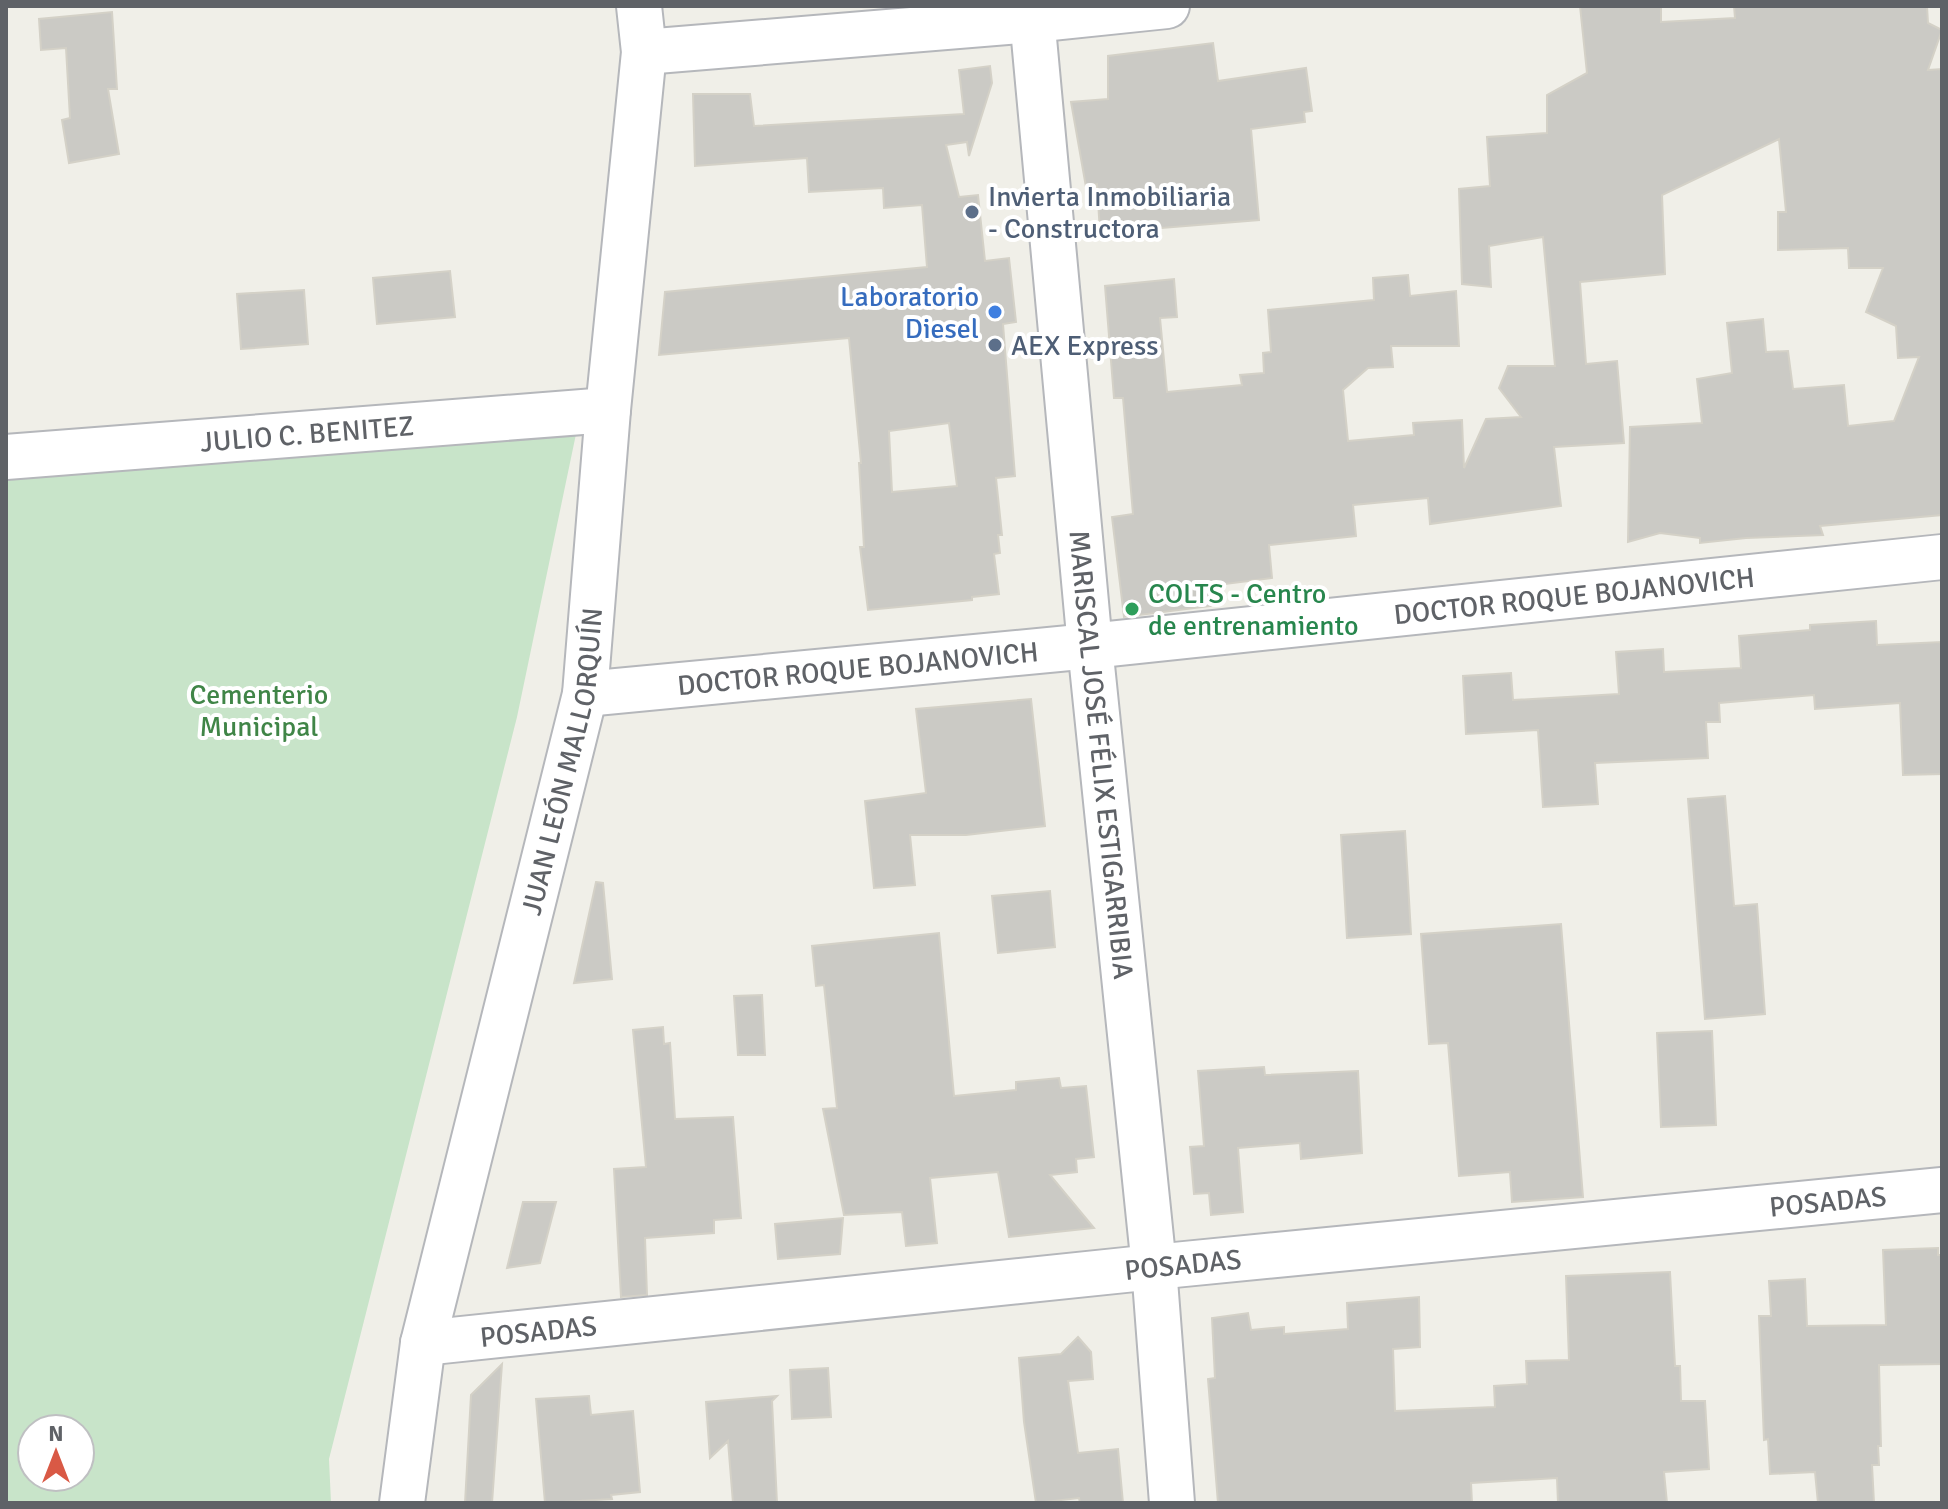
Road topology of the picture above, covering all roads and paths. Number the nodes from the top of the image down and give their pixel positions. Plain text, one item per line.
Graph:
1 (639, 6) edge
2 (1167, 6) edge
3 (1032, 13) edge
4 (644, 52) junction
5 (608, 410) junction
6 (6, 457) edge
7 (1942, 557) edge
8 (1090, 646) junction
9 (585, 694) junction
10 (1942, 1190) edge
11 (1154, 1267) junction
12 (423, 1343) junction
13 (402, 1503) edge
14 (1172, 1503) edge

1 - 4 street, JUAN LEÓN MALLORQUÍN
2 - 3 street
3 - 4 street
3 - 8 street, MARISCAL JOSÉ FÉLIX ESTIGARRIBIA
4 - 5 street, JUAN LEÓN MALLORQUÍN
5 - 6 street, JULIO C. BENITEZ
5 - 9 street, JUAN LEÓN MALLORQUÍN
7 - 8 street, DOCTOR ROQUE BOJANOVICH
8 - 9 street, DOCTOR ROQUE BOJANOVICH
8 - 11 street, MARISCAL JOSÉ FÉLIX ESTIGARRIBIA
9 - 12 street, JUAN LEÓN MALLORQUÍN
10 - 11 street, POSADAS
11 - 12 street, POSADAS
11 - 14 street, MARISCAL JOSÉ FÉLIX ESTIGARRIBIA
12 - 13 street, JUAN LEÓN MALLORQUÍN

